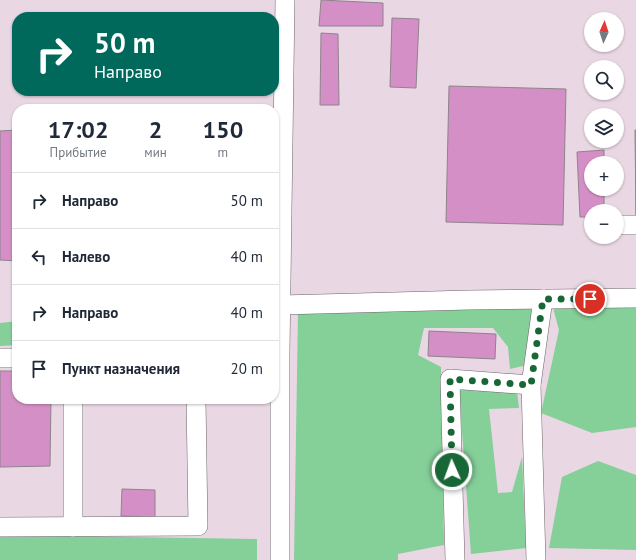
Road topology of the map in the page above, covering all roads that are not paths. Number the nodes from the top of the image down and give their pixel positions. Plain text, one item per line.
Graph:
1 (285, 0) edge
2 (624, 225) edge
3 (636, 225) edge
4 (636, 298) edge
5 (543, 299) junction
6 (281, 305) junction
7 (279, 328) edge
8 (0, 358) edge
9 (12, 358) edge
10 (531, 385) junction
11 (73, 404) edge
12 (196, 404) edge
13 (278, 404) edge
14 (0, 527) edge
15 (73, 527) junction
16 (280, 560) edge
17 (455, 560) edge
18 (536, 560) edge

1 - 6 street
2 - 3 street
4 - 5 street
5 - 6 street
5 - 10 street
6 - 7 street
8 - 9 street
10 - 17 street
10 - 18 street
11 - 15 street
12 - 15 street
13 - 16 street
14 - 15 street

